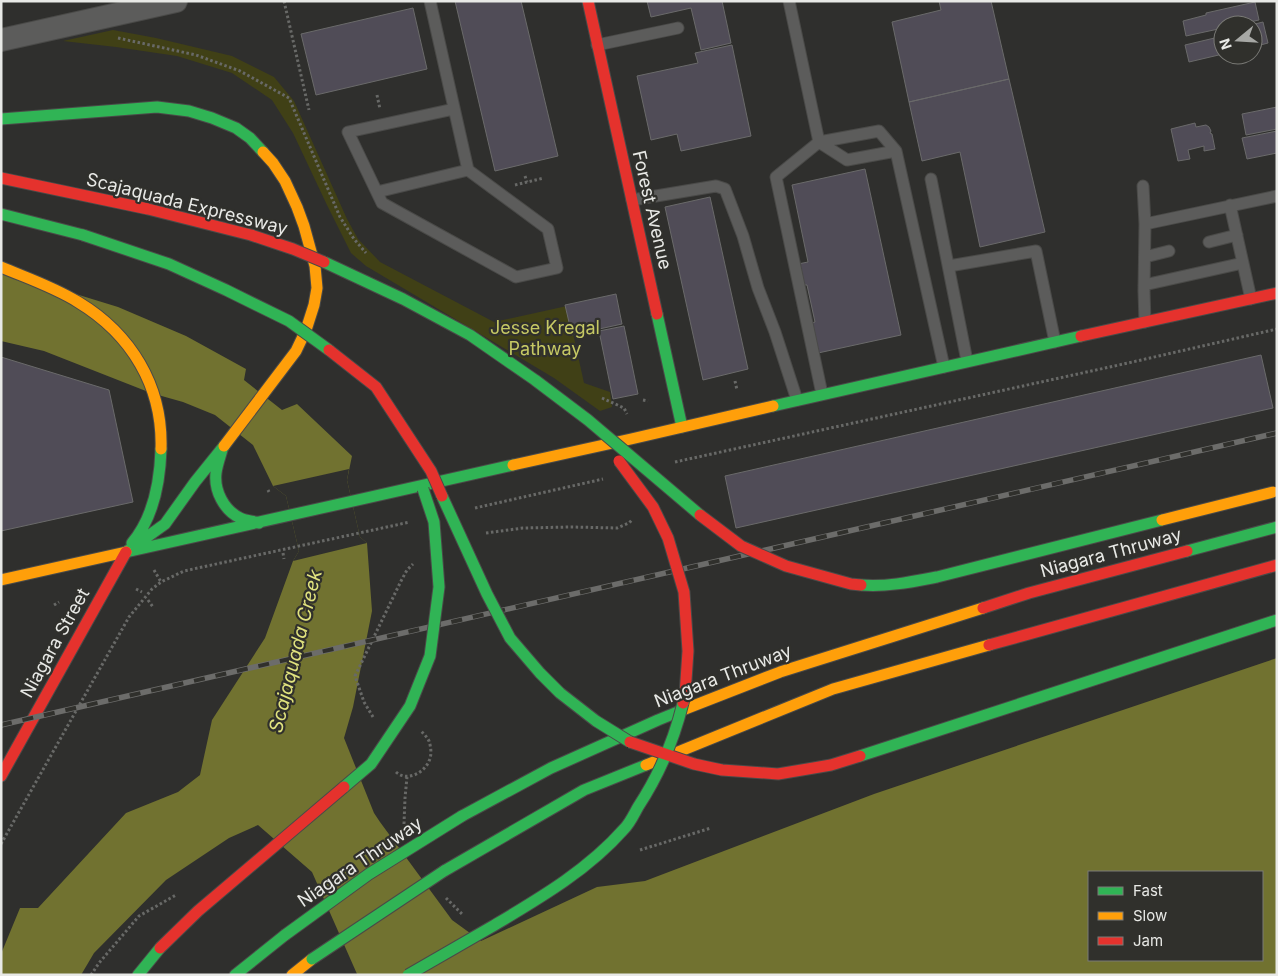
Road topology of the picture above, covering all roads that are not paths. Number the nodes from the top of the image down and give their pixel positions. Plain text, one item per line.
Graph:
1 (176, 1) edge
2 (430, 1) edge
3 (588, 1) edge
4 (789, 1) edge
5 (678, 28) dead end
6 (1, 40) edge
7 (597, 45) junction
8 (454, 109) junction
9 (1, 119) edge
10 (820, 142) junction
11 (896, 151) junction
12 (468, 170) junction
13 (1, 178) edge
14 (931, 179) dead end
15 (1143, 186) dead end
16 (377, 192) junction
17 (1277, 196) edge
18 (632, 200) junction
19 (1230, 205) junction
20 (1, 214) edge
21 (1145, 224) junction
22 (1237, 235) junction
23 (1208, 242) dead end
24 (1168, 251) dead end
25 (1145, 257) junction
26 (1243, 263) junction
27 (949, 266) junction
28 (1, 267) edge
29 (1144, 285) junction
30 (1277, 293) edge
31 (1251, 299) junction
32 (1145, 322) junction
33 (1055, 342) junction
34 (967, 361) junction
35 (944, 367) junction
36 (822, 394) junction
37 (796, 400) junction
38 (588, 420) junction
39 (682, 427) junction
40 (406, 432) junction
41 (223, 448) junction
42 (1275, 492) edge
43 (259, 523) junction
44 (1277, 527) edge
45 (126, 552) junction
46 (1277, 565) edge
47 (1, 580) edge
48 (1277, 620) edge
49 (1, 776) edge
50 (138, 975) edge
51 (235, 975) edge
52 (292, 975) edge
53 (408, 975) edge

1 - 6 street
2 - 8 lane
3 - 7 main road, Forest Avenue
4 - 10 lane
5 - 7 lane
7 - 18 main road, Forest Avenue
8 - 12 lane
8 - 16 lane
9 - 41 main road
10 - 11 lane
10 - 11 lane
10 - 36 lane
11 - 35 lane
12 - 16 lane
12 - 16 lane
13 - 38 main road, Scajaquada Expressway, bridge
14 - 27 lane
15 - 21 lane
17 - 19 lane
18 - 37 lane
18 - 39 main road, Forest Avenue
19 - 21 lane
19 - 22 lane
20 - 40 main road, bridge
21 - 25 lane
22 - 23 lane
22 - 26 lane
24 - 25 lane
25 - 29 lane
26 - 29 lane
26 - 31 lane
27 - 33 lane
27 - 34 lane
28 - 45 main road, Niagara Street
29 - 32 lane
30 - 31 main road
31 - 32 main road
32 - 33 main road
33 - 34 main road
34 - 35 main road
35 - 36 main road
36 - 37 main road
37 - 39 main road
38 - 42 main road, bridge
38 - 53 main road, bridge
39 - 43 main road
40 - 48 main road, bridge
40 - 50 main road, bridge
41 - 43 main road
41 - 45 main road
43 - 45 main road
44 - 51 main road, Niagara Thruway, bridge
45 - 47 main road
45 - 49 main road, Niagara Street
46 - 52 main road, bridge

